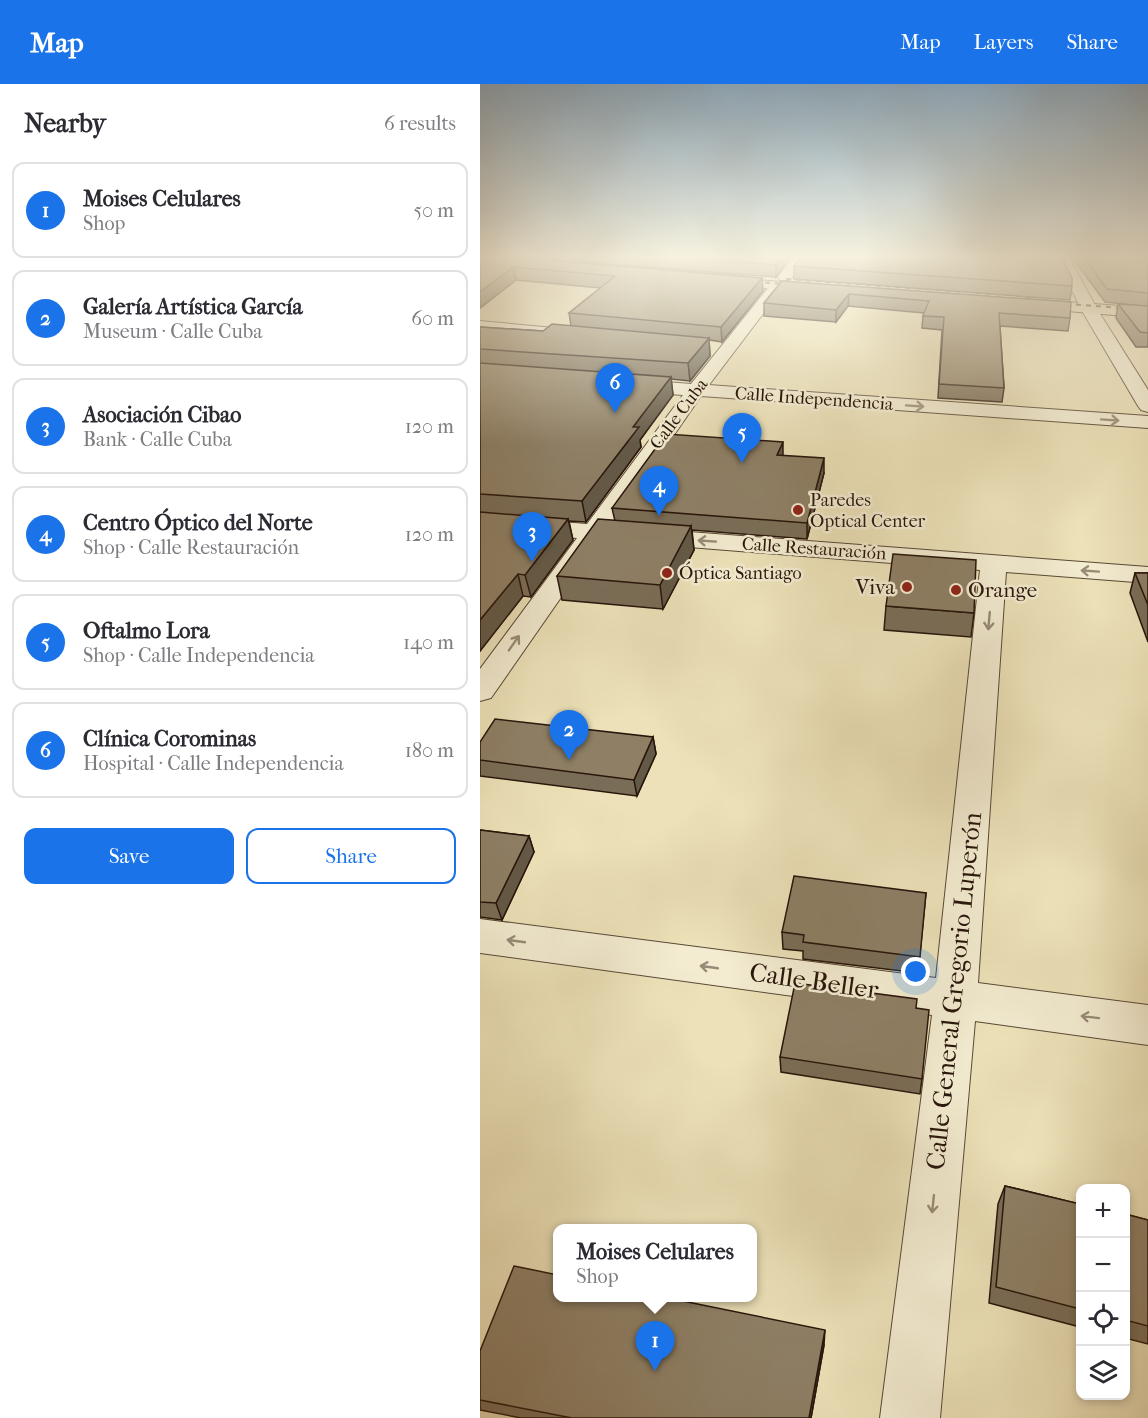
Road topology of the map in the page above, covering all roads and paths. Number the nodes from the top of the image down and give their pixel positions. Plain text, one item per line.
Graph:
1 (752, 319) edge
2 (1096, 319) edge
3 (480, 326) edge
4 (586, 336) edge
5 (704, 348) edge
6 (728, 350) junction
7 (611, 384) edge
8 (695, 391) junction
9 (1148, 406) edge
10 (1148, 422) edge
11 (480, 523) edge
12 (592, 532) junction
13 (994, 563) junction
14 (1148, 575) edge
15 (480, 691) edge
16 (480, 936) edge
17 (955, 1000) junction
18 (1148, 1025) edge
19 (910, 1418) edge

1 - 6 street, Calle Cuba
2 - 9 street
3 - 4 street
5 - 6 street
6 - 8 street, Calle Cuba
7 - 8 street, Calle Independencia
8 -> 10 street, Calle Independencia
8 - 12 street, Calle Cuba
11 - 12 street, Calle Restauración
13 -> 12 street, Calle Restauración
15 -> 12 street, Calle Cuba
14 -> 13 street, Calle Restauración
13 -> 17 street, Calle General Gregorio Luperón
17 -> 16 street, Calle Beller
18 -> 17 street, Calle Beller
17 -> 19 street, Calle General Gregorio Luperón

